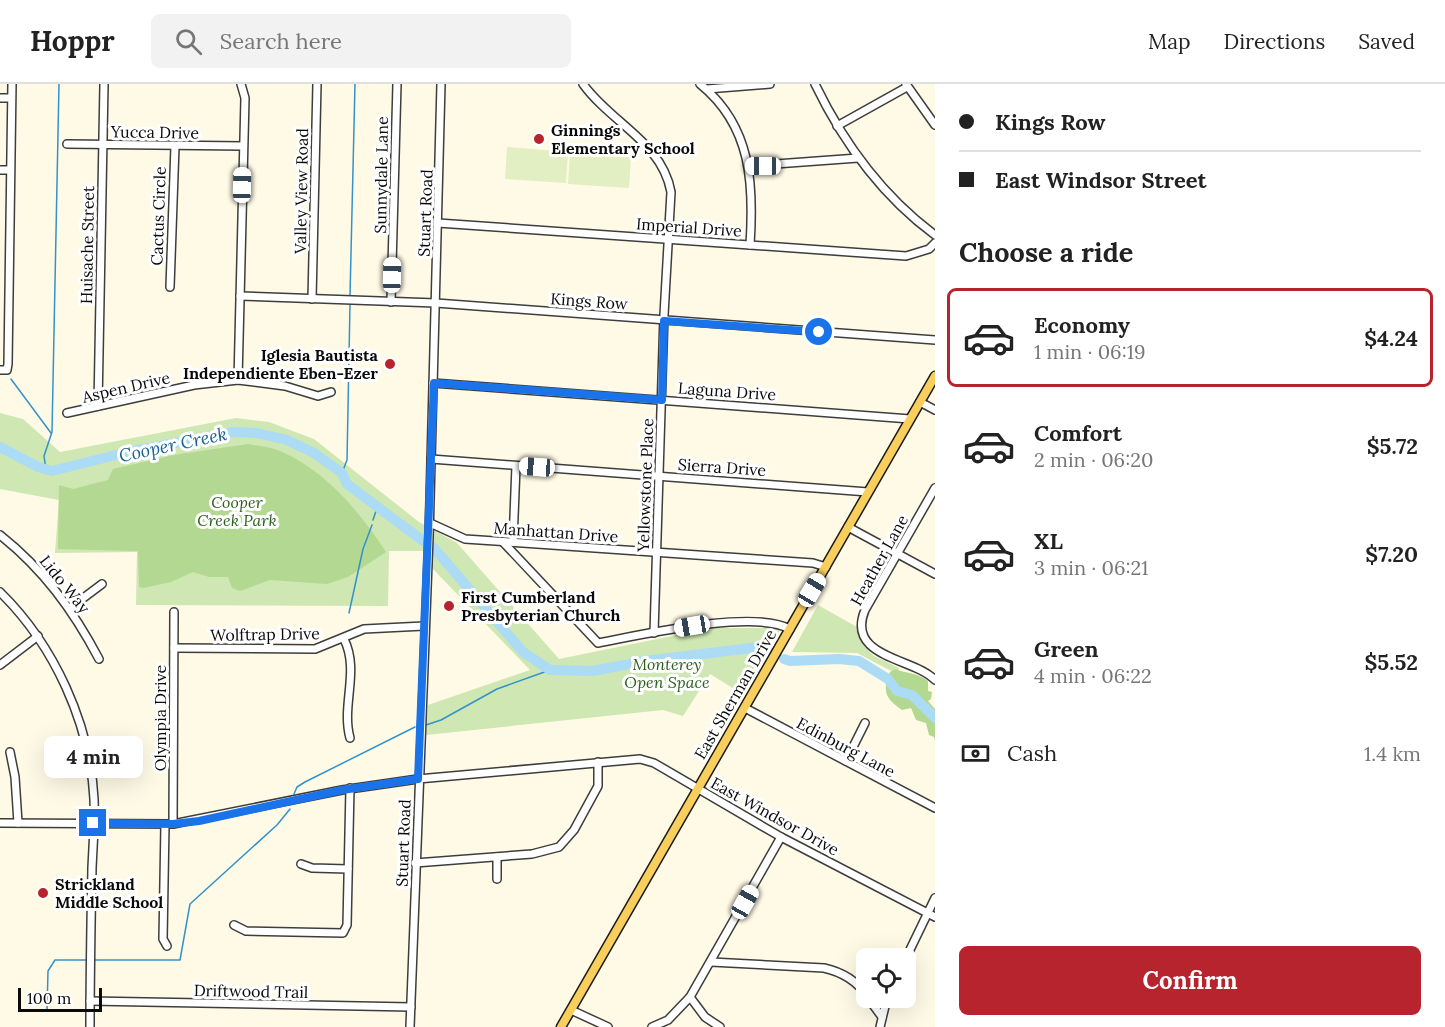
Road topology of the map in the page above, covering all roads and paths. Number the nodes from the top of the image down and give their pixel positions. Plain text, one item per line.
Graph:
1 (12, 84) edge
2 (104, 84) edge
3 (242, 84) edge
4 (317, 84) edge
5 (397, 84) edge
6 (441, 84) edge
7 (583, 84) edge
8 (770, 84) edge
9 (815, 84) edge
10 (704, 86) edge
11 (907, 86) edge
12 (0, 98) edge
13 (11, 98) junction
14 (935, 125) edge
15 (837, 126) junction
16 (67, 144) dead end
17 (103, 144) junction
18 (175, 146) junction
19 (243, 146) junction
20 (858, 158) junction
21 (749, 166) junction
22 (0, 170) edge
23 (10, 170) junction
24 (438, 223) junction
25 (935, 235) edge
26 (669, 239) junction
27 (0, 241) edge
28 (9, 242) junction
29 (935, 243) edge
30 (750, 245) junction
31 (170, 287) dead end
32 (240, 296) junction
33 (312, 299) junction
34 (391, 302) junction
35 (436, 303) junction
36 (664, 321) junction
37 (935, 340) edge
38 (3, 370) edge
39 (935, 376) edge
40 (238, 380) junction
41 (434, 383) junction
42 (331, 392) dead end
43 (662, 400) junction
44 (920, 402) junction
45 (98, 406) junction
46 (935, 410) edge
47 (67, 413) dead end
48 (910, 418) junction
49 (431, 459) junction
50 (516, 466) junction
51 (659, 476) junction
52 (935, 488) edge
53 (868, 492) junction
54 (430, 523) junction
55 (848, 527) junction
56 (0, 535) edge
57 (503, 542) junction
58 (513, 542) junction
59 (657, 552) junction
60 (897, 555) junction
61 (826, 567) junction
62 (935, 574) edge
63 (102, 584) dead end
64 (0, 592) edge
65 (70, 608) junction
66 (174, 612) dead end
67 (424, 626) junction
68 (790, 629) junction
69 (654, 633) junction
70 (38, 636) junction
71 (344, 639) junction
72 (174, 648) junction
73 (99, 659) dead end
74 (0, 665) edge
75 (935, 680) edge
76 (746, 708) junction
77 (865, 723) dead end
78 (350, 738) dead end
79 (10, 752) dead end
80 (846, 761) junction
81 (598, 762) junction
82 (418, 779) junction
83 (350, 788) junction
84 (698, 789) junction
85 (935, 808) edge
86 (0, 823) edge
87 (18, 823) junction
88 (93, 823) junction
89 (169, 824) junction
90 (781, 837) junction
91 (497, 857) junction
92 (415, 862) junction
93 (301, 864) dead end
94 (348, 869) junction
95 (497, 879) dead end
96 (935, 898) edge
97 (931, 915) edge
98 (234, 925) dead end
99 (167, 946) dead end
100 (912, 948) edge
101 (711, 962) junction
102 (856, 984) edge
103 (690, 997) junction
104 (90, 1001) junction
105 (411, 1007) junction
106 (876, 1008) edge
107 (884, 1008) edge
108 (571, 1010) junction
109 (882, 1017) junction
110 (669, 1020) junction
111 (717, 1026) edge
112 (90, 1027) edge
113 (410, 1027) edge
114 (561, 1027) edge
115 (608, 1027) edge
116 (652, 1027) edge
117 (674, 1027) edge
118 (880, 1027) edge

1 - 13 street
2 - 17 street, Huisache Street
3 - 19 street
4 - 33 street, Valley View Road
5 - 34 street, Sunnydale Lane
6 - 24 street, Stuart Road
7 - 26 street, Yellowstone Place
8 - 10 street
9 - 15 street
10 - 21 street
11 - 14 street
11 - 15 street
12 - 13 street
13 - 23 street
15 - 20 street
16 - 17 street, Yucca Drive
17 - 18 street, Yucca Drive
17 - 45 street, Huisache Street
18 - 19 street, Yucca Drive
18 - 31 street, Cactus Circle
19 - 32 street
20 - 21 street
20 - 25 street
21 - 30 street
22 - 23 street
23 - 28 street
24 - 26 street, Imperial Drive
24 - 35 street, Stuart Road
26 - 30 street, Imperial Drive
26 - 36 street, Yellowstone Place
27 - 28 street
28 - 38 street
29 - 30 street, Imperial Drive
32 - 33 street, Kings Row
32 - 40 street
33 - 34 street, Kings Row
34 - 35 street, Kings Row
35 - 36 street, Kings Row
35 - 41 street, Stuart Road
36 - 37 street, Kings Row
36 - 43 street, Yellowstone Place
39 - 44 main road, East Sherman Drive
40 - 42 street, Aspen Drive
40 - 45 street, Aspen Drive
41 - 43 street, Laguna Drive
41 - 49 street, Stuart Road
43 - 48 street, Laguna Drive
43 - 51 street, Yellowstone Place
44 - 46 street
44 - 48 main road, East Sherman Drive
45 - 47 street, Aspen Drive
48 - 53 main road, East Sherman Drive
49 - 50 street, Sierra Drive
49 - 54 street, Stuart Road
50 - 51 street, Sierra Drive
50 - 58 street
51 - 53 street, Sierra Drive
51 - 59 street, Yellowstone Place
52 - 60 street, Heather Lane
53 - 55 main road, East Sherman Drive
54 - 57 street, Manhattan Drive
54 - 67 street, Stuart Road
55 - 60 street
55 - 61 main road, East Sherman Drive
56 - 65 street, Lido Way
57 - 58 street, Manhattan Drive
57 - 69 street
58 - 59 street, Manhattan Drive
59 - 61 street, Manhattan Drive
59 - 69 street, Yellowstone Place
60 - 62 street
60 - 75 street, Heather Lane
61 - 68 main road, East Sherman Drive
63 - 65 street
64 - 70 street
65 - 73 street, Lido Way
66 - 72 street, Olympia Drive
67 - 71 street, Wolftrap Drive
67 - 82 street, Stuart Road
68 - 69 street
68 - 76 main road, East Sherman Drive
70 - 74 street
70 - 88 street
71 - 72 street, Wolftrap Drive
71 - 78 street
72 - 89 street, Olympia Drive
76 - 80 street, Edinburg Lane
76 - 84 main road, East Sherman Drive
77 - 80 street
79 - 87 street
80 - 85 street, Edinburg Lane
81 - 82 street, East Windsor Drive
81 - 84 street, East Windsor Drive
81 - 91 street
82 - 83 street, East Windsor Drive
82 - 92 street, Stuart Road
83 - 89 street, East Windsor Drive
83 - 94 street
84 - 90 street, East Windsor Drive
84 - 108 main road, East Sherman Drive
86 - 87 street, East Windsor Drive
87 - 88 street, East Windsor Drive
88 - 89 street, East Windsor Drive
88 - 104 street
89 - 99 street, Olympia Drive
90 - 97 street, East Windsor Drive
90 - 101 street
91 - 92 street
91 - 95 street
92 - 105 street, Stuart Road
93 - 94 street
94 - 98 street
96 - 97 street
97 - 100 street
101 - 102 street
101 - 103 street
103 - 110 street
103 - 111 street
104 - 105 street, Driftwood Trail
104 - 112 street
105 - 113 street, Stuart Road
106 - 109 street
107 - 109 street
108 - 114 main road, East Sherman Drive
108 - 115 street
109 - 118 street
110 - 116 street
110 - 117 street

